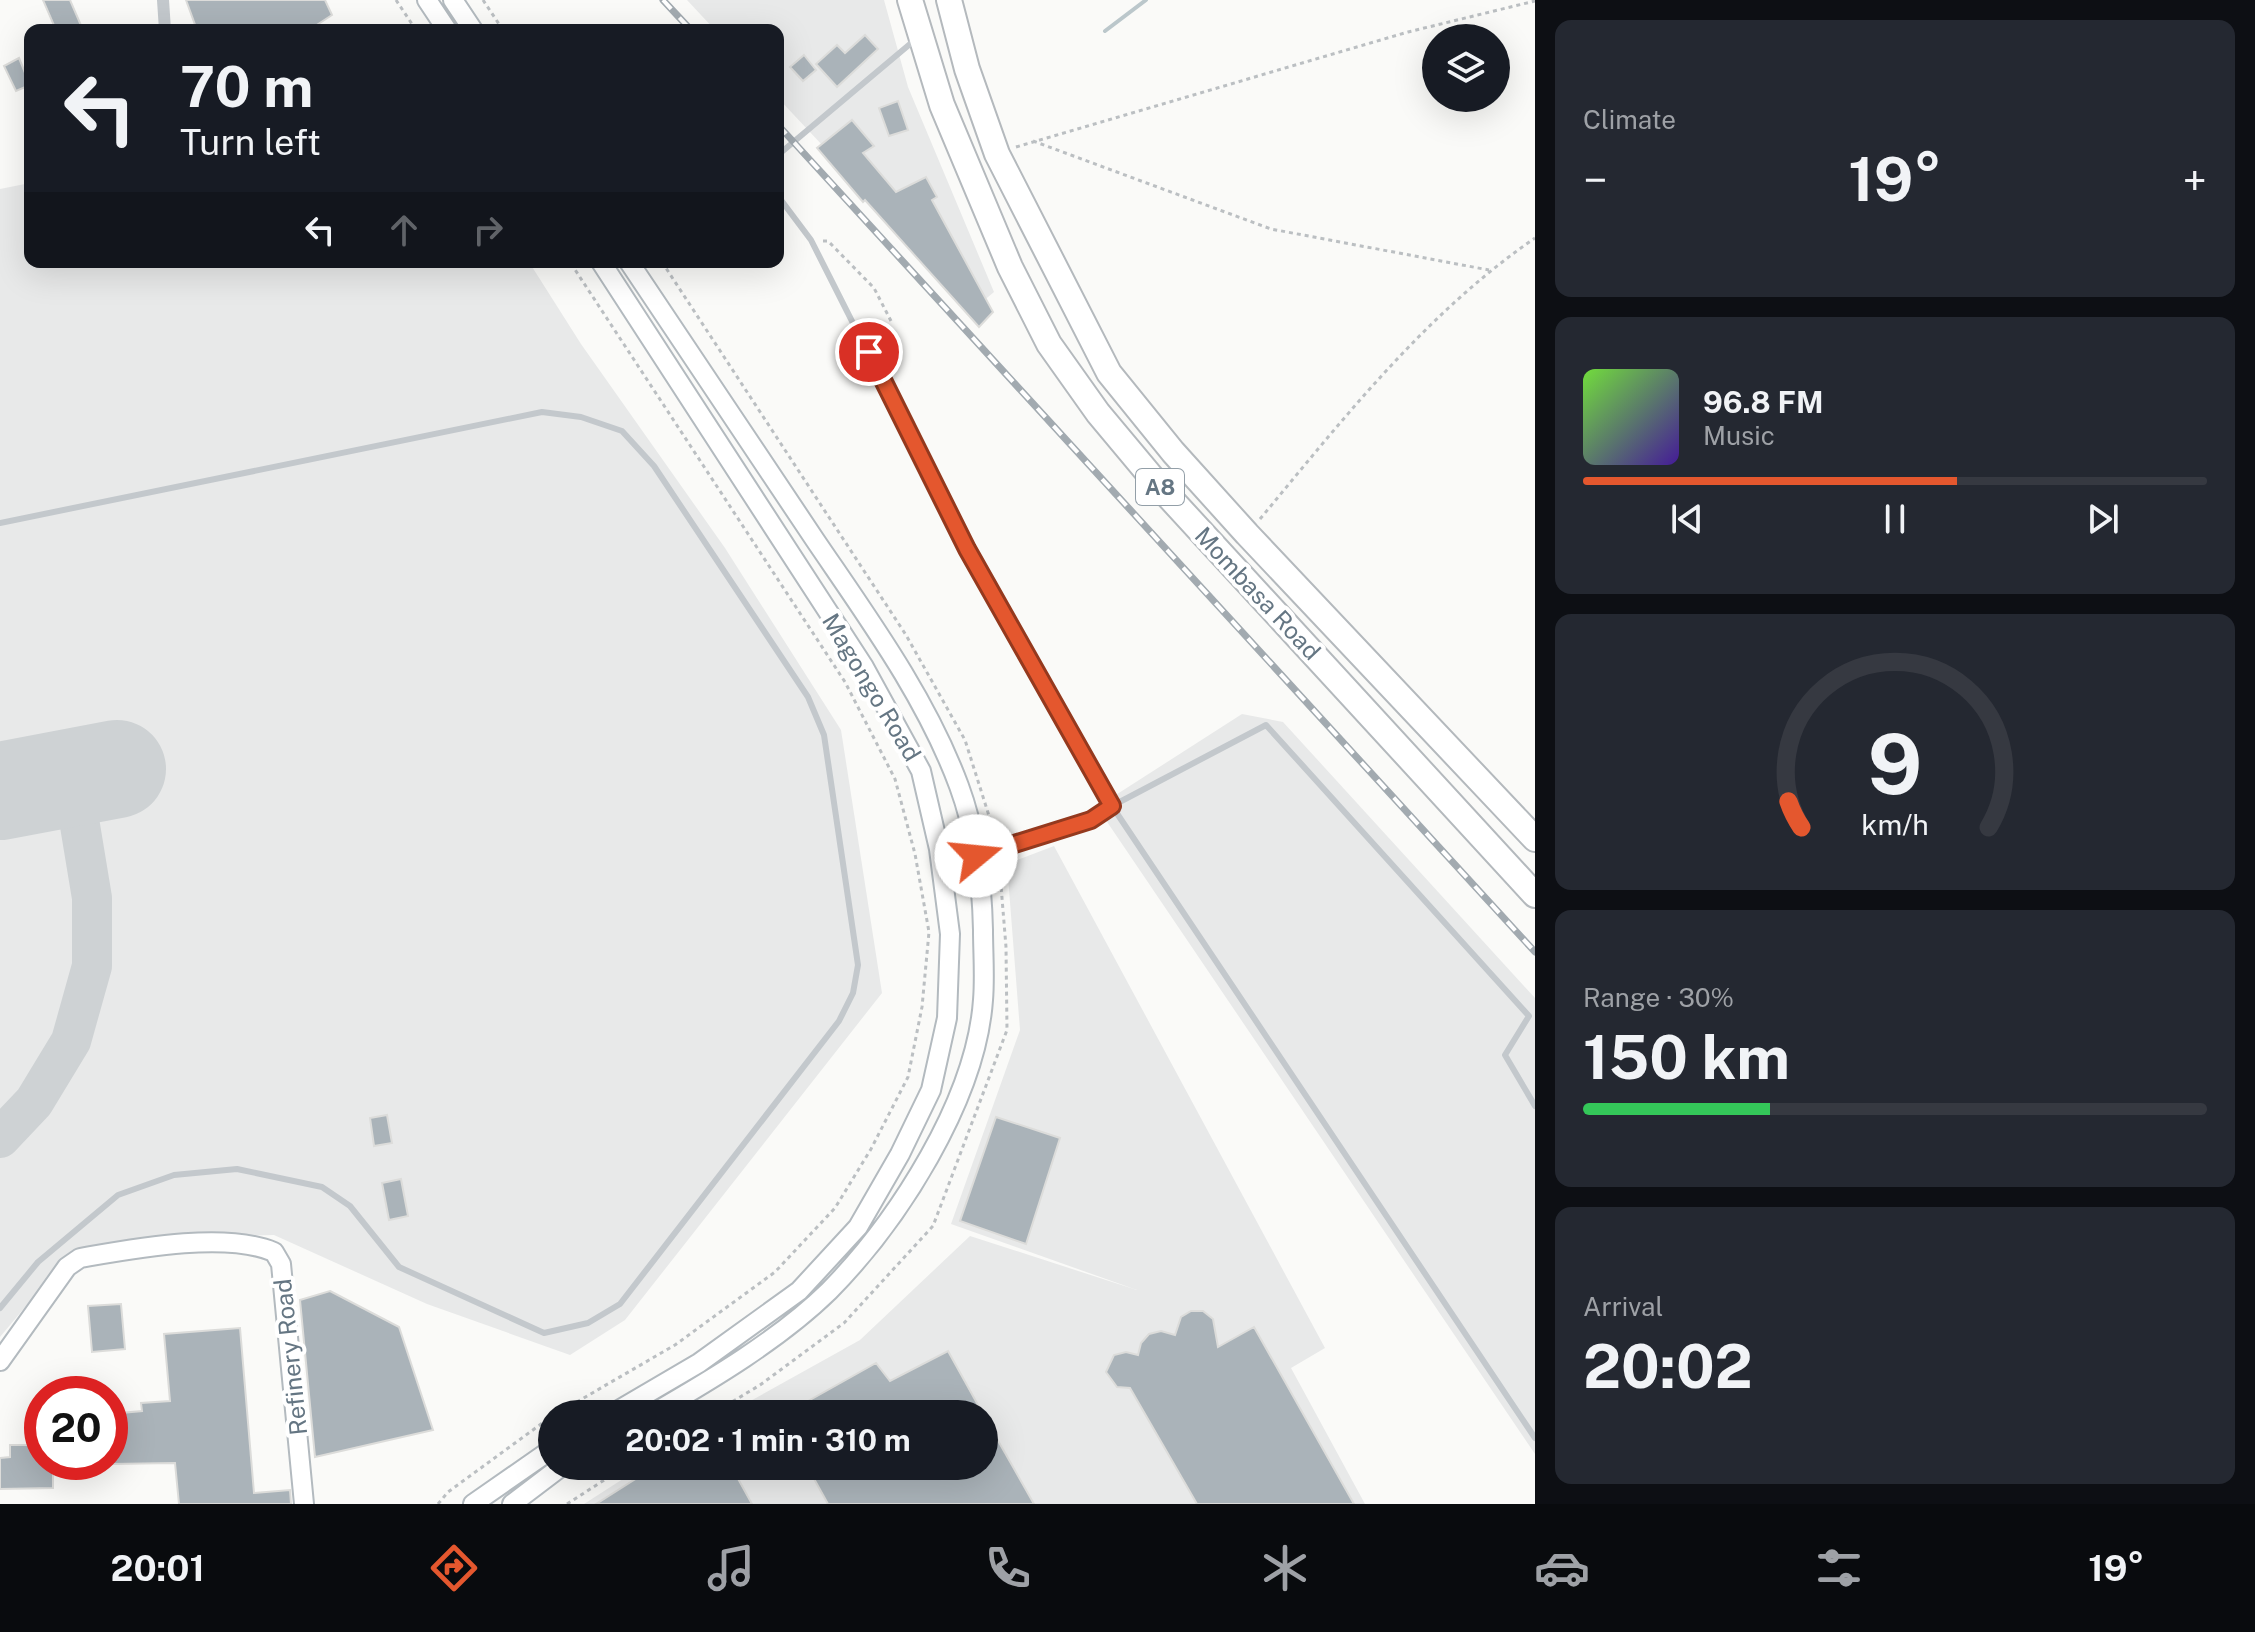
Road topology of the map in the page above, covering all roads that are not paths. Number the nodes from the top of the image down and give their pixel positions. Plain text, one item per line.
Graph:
1 (163, 0) edge
2 (427, 0) edge
3 (453, 0) edge
4 (910, 0) edge
5 (949, 0) edge
6 (165, 24) edge
7 (443, 24) edge
8 (469, 24) edge
9 (920, 36) junction
10 (784, 150) edge
11 (784, 204) edge
12 (605, 268) edge
13 (633, 268) edge
14 (0, 523) edge
15 (889, 650) junction
16 (864, 667) junction
17 (1112, 806) junction
18 (1535, 839) edge
19 (976, 856) junction
20 (1535, 895) edge
21 (1535, 1106) edge
22 (0, 1308) edge
23 (0, 1361) edge
24 (636, 1400) edge
25 (676, 1400) edge
26 (1535, 1438) edge
27 (538, 1459) edge
28 (544, 1480) edge
29 (304, 1504) edge
30 (473, 1504) edge
31 (512, 1504) edge

1 - 6 street
2 - 7 main road
3 - 8 main road
4 - 9 highway, Mombasa Road / A8
5 - 18 highway, Mombasa Road / A8
9 - 10 lane
9 - 20 highway, Mombasa Road / A8
11 - 17 lane
12 - 16 main road, Magongo Road
13 - 15 main road, Magongo Road
14 - 22 lane
15 - 16 main road
15 - 19 main road, Magongo Road
16 - 24 main road, Magongo Road
17 - 19 lane
17 - 21 lane
17 - 26 lane
19 - 25 main road, Magongo Road
23 - 29 main road, Refinery Road
27 - 30 main road
28 - 31 main road

